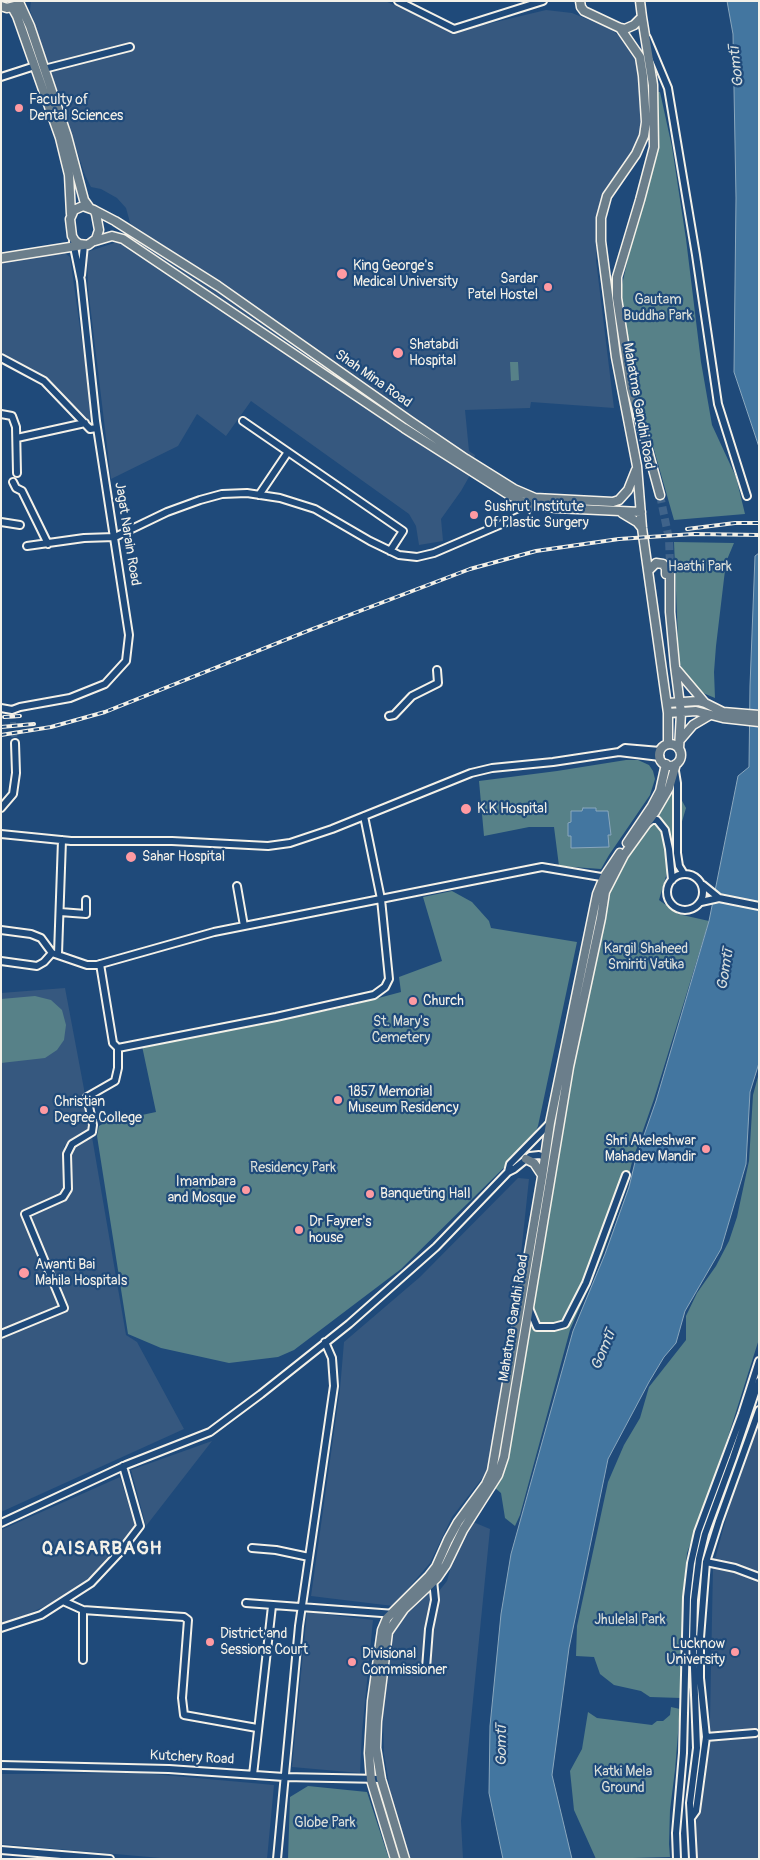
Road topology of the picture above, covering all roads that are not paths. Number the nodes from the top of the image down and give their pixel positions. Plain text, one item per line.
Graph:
1 (398, 1) edge
2 (542, 1) edge
3 (580, 1) edge
4 (640, 1) edge
5 (19, 2) edge
6 (1, 6) edge
7 (12, 7) junction
8 (642, 16) junction
9 (620, 28) junction
10 (645, 32) junction
11 (130, 47) dead end
12 (34, 66) junction
13 (44, 69) junction
14 (1, 76) edge
15 (55, 113) junction
16 (636, 154) junction
17 (651, 157) junction
18 (91, 209) junction
19 (71, 214) junction
20 (72, 236) junction
21 (95, 241) junction
22 (84, 245) junction
23 (74, 246) junction
24 (27, 253) junction
25 (1, 258) edge
26 (185, 265) junction
27 (178, 276) junction
28 (617, 277) junction
29 (606, 278) junction
30 (81, 281) junction
31 (268, 321) junction
32 (262, 331) junction
33 (312, 352) junction
34 (1, 358) edge
35 (306, 361) junction
36 (382, 400) junction
37 (376, 408) junction
38 (1, 414) edge
39 (244, 421) dead end
40 (85, 423) junction
41 (97, 428) junction
42 (17, 438) junction
43 (288, 452) junction
44 (637, 466) junction
45 (17, 473) dead end
46 (13, 482) dead end
47 (259, 495) junction
48 (660, 496) tunnel mouth
49 (747, 496) dead end
50 (530, 501) junction
51 (618, 512) junction
52 (641, 512) junction
53 (1, 522) edge
54 (20, 525) dead end
55 (642, 528) junction
56 (114, 537) junction
57 (48, 544) junction
58 (27, 546) dead end
59 (390, 550) junction
60 (670, 566) tunnel mouth
61 (649, 570) junction
62 (670, 592) junction
63 (675, 666) junction
64 (437, 670) dead end
65 (680, 702) junction
66 (667, 703) junction
67 (705, 703) junction
68 (1, 708) edge
69 (668, 713) junction
70 (681, 713) junction
71 (713, 714) junction
72 (759, 715) edge
73 (389, 716) dead end
74 (734, 716) junction
75 (759, 722) edge
76 (680, 740) junction
77 (15, 743) tunnel mouth
78 (668, 744) junction
79 (679, 749) junction
80 (660, 754) junction
81 (666, 764) junction
82 (675, 767) junction
83 (1, 808) edge
84 (364, 816) junction
85 (647, 823) junction
86 (1, 834) edge
87 (62, 840) junction
88 (684, 874) junction
89 (608, 878) junction
90 (672, 880) junction
91 (702, 884) junction
92 (237, 886) dead end
93 (719, 898) junction
94 (381, 899) junction
95 (86, 900) dead end
96 (701, 902) junction
97 (759, 906) edge
98 (60, 912) junction
99 (244, 926) junction
100 (1, 930) edge
101 (55, 953) junction
102 (1, 961) edge
103 (100, 964) junction
104 (118, 1048) junction
105 (550, 1123) junction
106 (545, 1157) junction
107 (526, 1159) junction
108 (508, 1172) junction
109 (626, 1175) dead end
110 (542, 1177) junction
111 (529, 1307) junction
112 (1, 1334) edge
113 (325, 1342) junction
114 (759, 1360) edge
115 (759, 1381) edge
116 (759, 1410) edge
117 (123, 1466) junction
118 (1, 1522) edge
119 (252, 1548) dead end
120 (309, 1557) junction
121 (706, 1562) junction
122 (759, 1577) edge
123 (432, 1578) junction
124 (63, 1601) junction
125 (246, 1603) dead end
126 (272, 1606) junction
127 (302, 1606) junction
128 (83, 1610) junction
129 (396, 1614) junction
130 (1, 1628) edge
131 (83, 1660) dead end
132 (426, 1668) dead end
133 (378, 1683) junction
134 (257, 1728) junction
135 (755, 1733) dead end
136 (706, 1737) junction
137 (1, 1765) edge
138 (253, 1775) junction
139 (284, 1777) junction
140 (381, 1779) junction
141 (371, 1780) junction
142 (691, 1818) junction
143 (1, 1850) edge
144 (110, 1859) edge
145 (277, 1859) edge
146 (395, 1859) edge
147 (405, 1859) edge
148 (677, 1859) edge
149 (693, 1859) edge

1 - 2 street
3 - 9 main road
4 - 8 main road, Mahatma Gandhi Road
5 - 7 main road
5 - 13 main road
6 - 7 main road
7 - 12 main road
8 - 9 main road
8 - 10 main road, Mahatma Gandhi Road
9 - 16 main road, Mahatma Gandhi Road
10 - 17 main road, Mahatma Gandhi Road
10 - 49 street
11 - 13 street
12 - 14 street
12 - 15 main road
13 - 15 main road
15 - 18 main road
15 - 19 main road
16 - 17 main road
16 - 29 main road, Mahatma Gandhi Road
17 - 28 main road, Mahatma Gandhi Road
18 - 19 main road
18 - 21 main road
18 - 26 main road, Shah Mina Road
19 - 20 main road
20 - 22 main road
20 - 23 street, Jagat Narain Road
20 - 24 main road
21 - 22 main road
21 - 27 main road, Shah Mina Road
22 - 23 main road
22 - 30 street, Jagat Narain Road
23 - 24 main road
23 - 30 street, Jagat Narain Road
24 - 25 main road
26 - 27 main road
26 - 31 main road, Shah Mina Road
27 - 32 main road, Shah Mina Road
28 - 29 main road
28 - 48 main road, Mahatma Gandhi Road
29 - 44 main road, Mahatma Gandhi Road
30 - 41 street, Jagat Narain Road
31 - 32 main road
31 - 33 main road, Shah Mina Road
32 - 35 main road, Shah Mina Road
33 - 35 main road
33 - 36 main road, Shah Mina Road
34 - 40 street
35 - 37 main road, Shah Mina Road
36 - 37 main road
36 - 50 main road, Shah Mina Road
37 - 50 main road, Shah Mina Road
38 - 42 street
39 - 43 street
40 - 41 street
40 - 42 street
41 - 56 street, Jagat Narain Road
42 - 45 street
43 - 47 street
43 - 59 street
44 - 50 main road, Shah Mina Road
44 - 52 main road, Mahatma Gandhi Road
46 - 57 street
47 - 56 street
47 - 59 street
50 - 51 main road, Shah Mina Road
50 - 59 street
51 - 52 main road, Shah Mina Road
51 - 55 main road
52 - 55 main road, Mahatma Gandhi Road
53 - 54 street
55 - 61 main road, Mahatma Gandhi Road
56 - 57 street
56 - 68 street, Jagat Narain Road
57 - 58 street
60 - 62 main road
61 - 62 main road
61 - 66 main road, Mahatma Gandhi Road
62 - 63 main road
63 - 65 main road
63 - 67 main road
64 - 73 street
65 - 66 main road
65 - 67 main road
65 - 70 main road
66 - 69 main road, Mahatma Gandhi Road
67 - 71 main road
69 - 70 main road
69 - 78 main road, Mahatma Gandhi Road
70 - 71 main road
70 - 76 main road
71 - 74 main road
71 - 76 main road
72 - 74 main road
74 - 75 main road
76 - 79 main road
77 - 83 street
78 - 79 main road
78 - 80 main road
79 - 82 main road
80 - 81 main road
80 - 84 street
81 - 82 main road
81 - 89 main road, Mahatma Gandhi Road
82 - 85 main road, Mahatma Gandhi Road
82 - 88 street
84 - 87 street
84 - 94 street
85 - 89 main road, Mahatma Gandhi Road
85 - 90 street
86 - 87 street
87 - 98 street
88 - 90 street
88 - 91 street
89 - 94 street
89 - 105 main road, Mahatma Gandhi Road
89 - 111 main road, Mahatma Gandhi Road
90 - 96 street
91 - 93 street
91 - 96 street
92 - 99 street
93 - 96 street
93 - 97 street
94 - 99 street
94 - 104 street
95 - 98 street
98 - 101 street
99 - 103 street
100 - 101 street
101 - 102 street
101 - 103 street
103 - 104 street
104 - 112 street
105 - 106 main road, Mahatma Gandhi Road
105 - 108 street
106 - 107 street
106 - 110 main road, Mahatma Gandhi Road
107 - 108 street
107 - 110 main road
108 - 113 street
109 - 111 street
110 - 123 main road, Mahatma Gandhi Road
111 - 123 main road, Mahatma Gandhi Road
113 - 117 street
113 - 120 street
114 - 148 street
115 - 142 street
116 - 121 street
117 - 118 street
117 - 124 street
119 - 120 street
120 - 127 street
121 - 122 street
121 - 136 street
123 - 129 main road, Mahatma Gandhi Road
123 - 132 street
124 - 128 street
124 - 130 street
125 - 126 street
126 - 127 street
126 - 134 street
127 - 129 street
127 - 139 street
128 - 131 street
128 - 134 street
129 - 133 main road, Mahatma Gandhi Road
133 - 140 main road, Mahatma Gandhi Road
133 - 141 main road, Mahatma Gandhi Road
134 - 138 street
135 - 136 street
136 - 142 street
137 - 138 street, Kutchery Road
138 - 139 street, Kutchery Road
139 - 141 street, Kutchery Road
139 - 145 street
140 - 141 street, Kutchery Road
140 - 147 main road, Mahatma Gandhi Road
141 - 146 main road, Mahatma Gandhi Road
142 - 149 street
143 - 144 street

